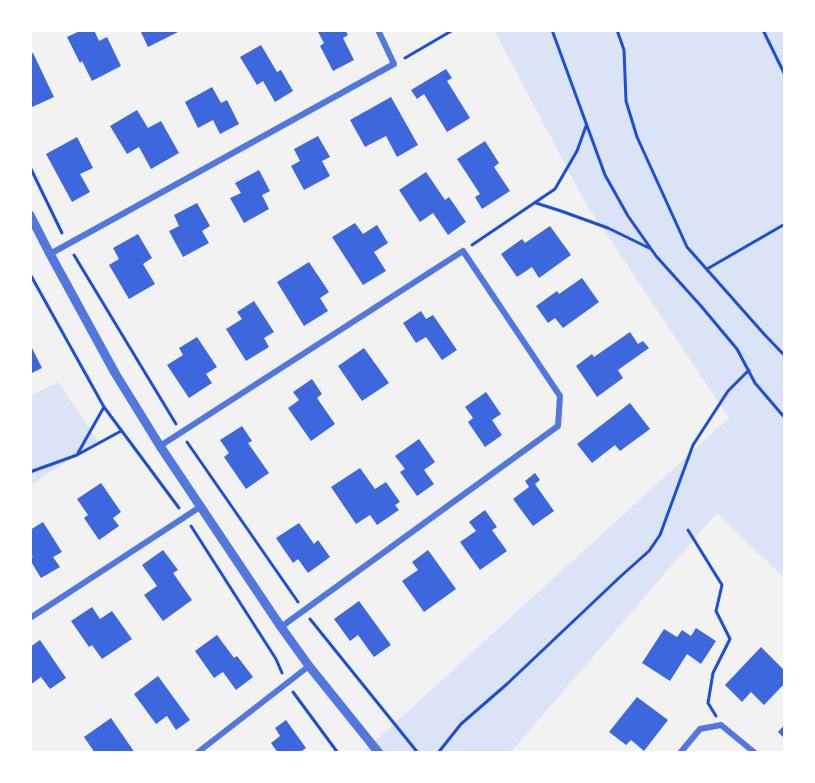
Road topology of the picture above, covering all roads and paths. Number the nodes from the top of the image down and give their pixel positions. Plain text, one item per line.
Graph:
1 (378, 30) edge
2 (453, 30) edge
3 (552, 30) edge
4 (617, 30) edge
5 (763, 30) edge
6 (394, 64) junction
7 (785, 75) edge
8 (587, 124) junction
9 (30, 167) edge
10 (535, 203) junction
11 (30, 215) edge
12 (785, 224) edge
13 (68, 245) junction
14 (651, 249) junction
15 (463, 251) junction
16 (50, 254) junction
17 (707, 269) junction
18 (785, 356) edge
19 (748, 370) junction
20 (104, 406) dead end
21 (785, 418) edge
22 (122, 431) dead end
23 (182, 434) junction
24 (160, 446) junction
25 (77, 455) junction
26 (30, 472) edge
27 (200, 507) junction
28 (688, 530) dead end
29 (304, 611) junction
30 (30, 618) edge
31 (281, 627) junction
32 (309, 666) junction
33 (721, 725) junction
34 (197, 753) edge
35 (379, 753) edge
36 (418, 753) edge
37 (438, 753) edge
38 (680, 753) edge
39 (755, 753) edge

1 - 6 street
2 - 6 path
3 - 8 path
4 - 17 path
5 - 7 path
6 - 13 street
8 - 10 path
8 - 14 path
9 - 13 path
10 - 14 path
10 - 15 path
11 - 16 street
12 - 17 path
13 - 16 street
13 - 23 path
14 - 19 path
15 - 23 street
15 - 29 street
16 - 24 street
17 - 18 path
19 - 21 path
19 - 37 path
20 - 25 path
22 - 25 path
23 - 24 street
23 - 29 path
24 - 27 street
25 - 26 path
27 - 30 street
27 - 31 street
28 - 33 path
29 - 31 street
29 - 36 path
31 - 32 street
32 - 34 street
32 - 35 street
33 - 38 street
33 - 39 street

